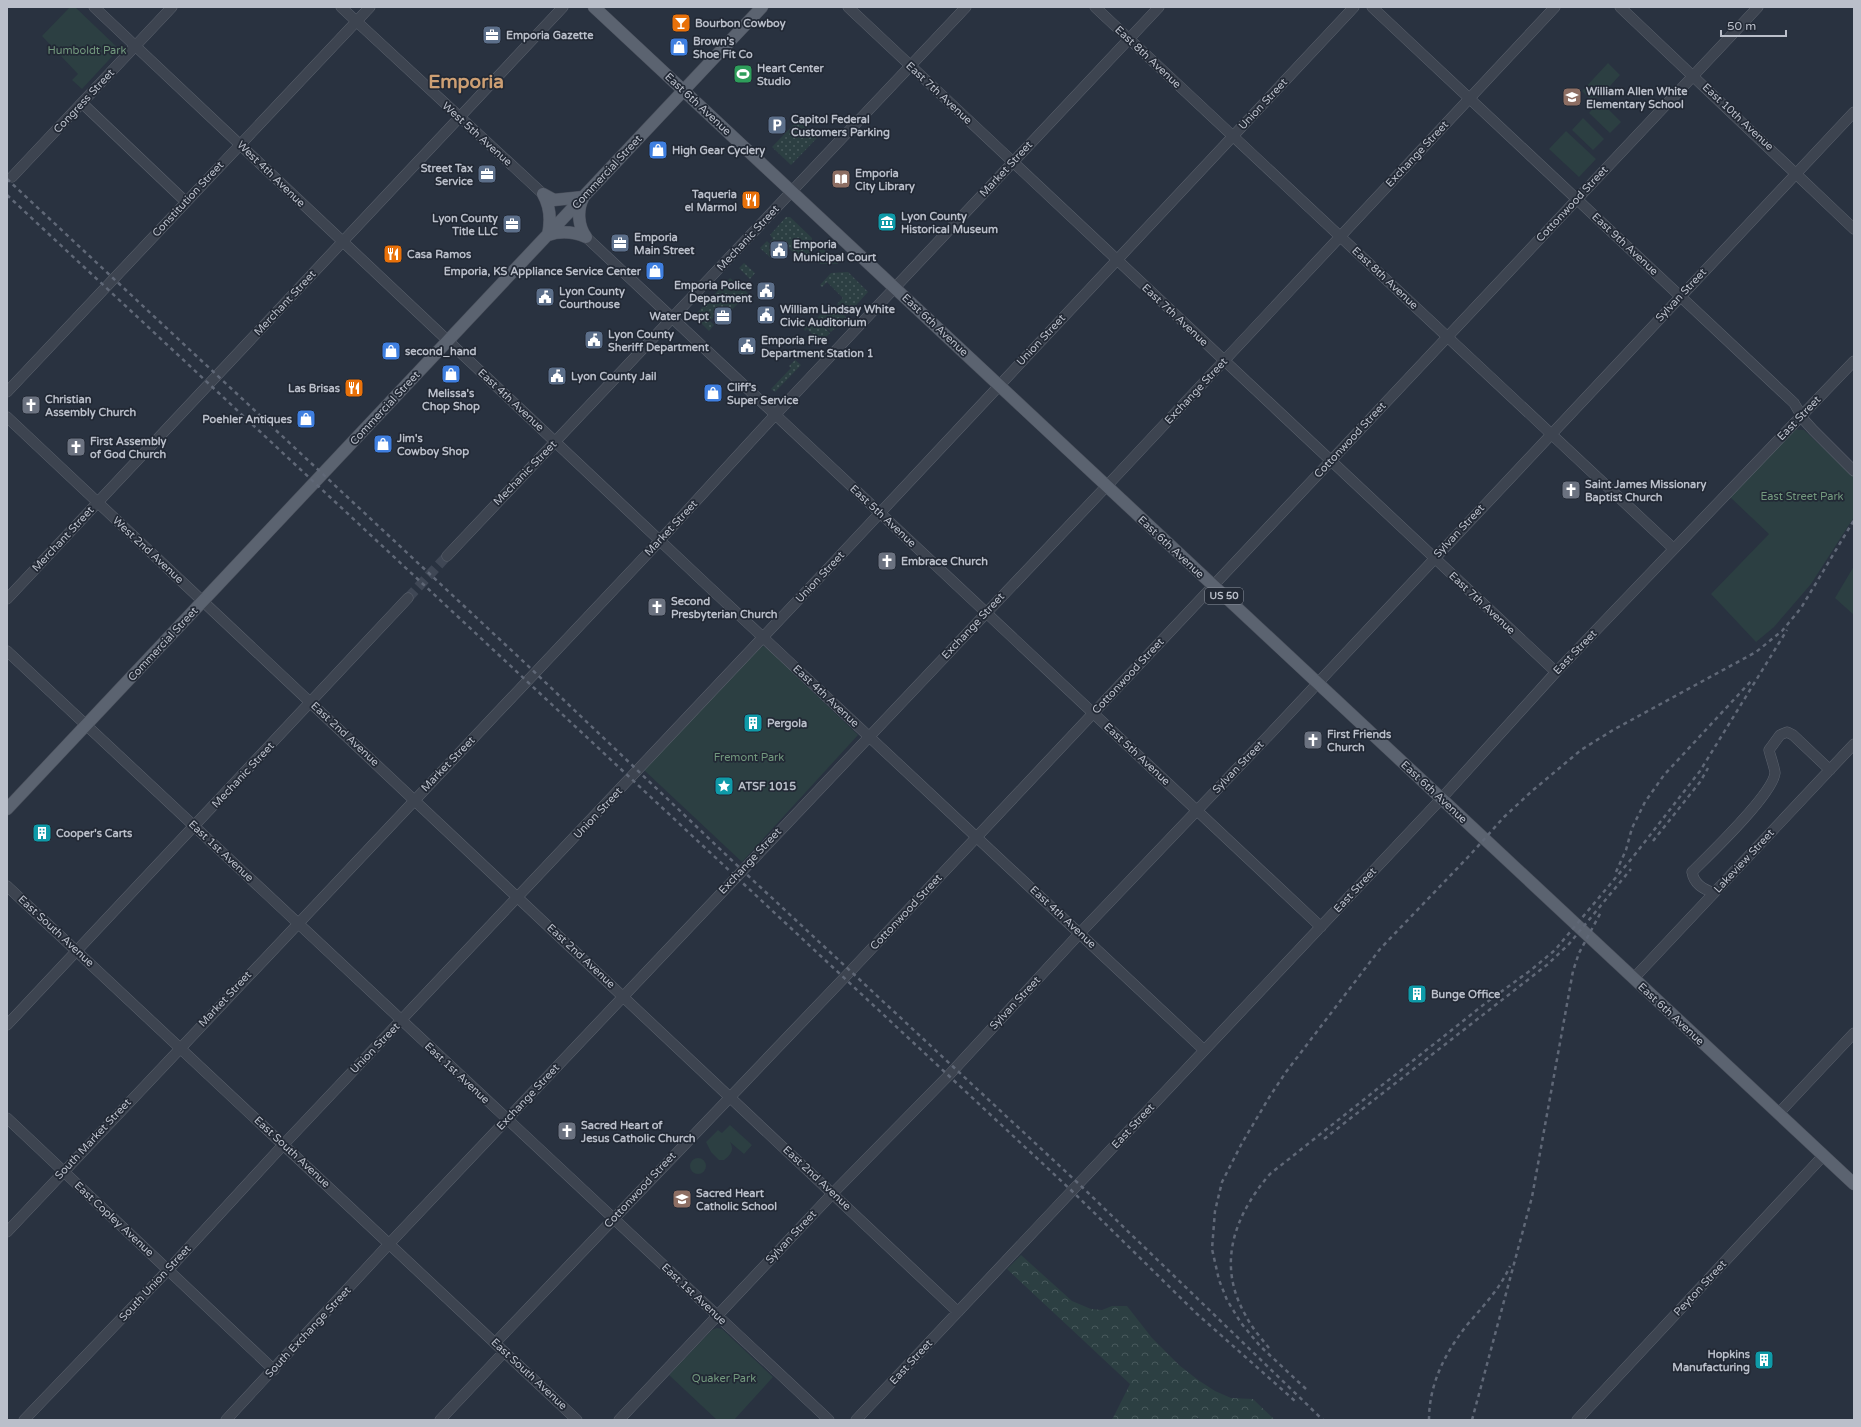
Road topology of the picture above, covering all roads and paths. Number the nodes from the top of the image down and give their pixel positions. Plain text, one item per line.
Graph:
1 (94, 7) edge
2 (172, 7) edge
3 (341, 7) edge
4 (370, 7) edge
5 (563, 7) edge
6 (594, 7) edge
7 (762, 7) edge
8 (848, 7) edge
9 (966, 7) edge
10 (1095, 7) edge
11 (1159, 7) edge
12 (1354, 7) edge
13 (1372, 7) edge
14 (1555, 7) edge
15 (1620, 7) edge
16 (1758, 7) edge
17 (356, 21) junction
18 (1129, 39) junction
19 (136, 46) junction
20 (911, 66) junction
21 (1693, 76) junction
22 (684, 91) junction
23 (1469, 98) junction
24 (82, 103) junction
25 (1854, 112) edge
26 (459, 118) junction
27 (1233, 136) junction
28 (240, 144) junction
29 (1012, 162) junction
30 (1796, 173) junction
31 (12, 177) dead end
32 (792, 192) junction
33 (543, 194) junction
34 (583, 197) junction
35 (1576, 199) junction
36 (186, 202) junction
37 (1854, 229) edge
38 (548, 235) junction
39 (1340, 236) junction
40 (586, 237) junction
41 (342, 241) junction
42 (1116, 260) junction
43 (894, 288) junction
44 (1680, 296) junction
45 (673, 319) junction
46 (1447, 336) junction
47 (448, 341) junction
48 (1224, 361) junction
49 (1854, 361) edge
50 (999, 386) junction
51 (7, 392) edge
52 (775, 415) junction
53 (1802, 415) junction
54 (7, 417) edge
55 (1550, 434) junction
56 (555, 441) junction
57 (1331, 460) junction
58 (1854, 471) edge
59 (1106, 486) junction
60 (98, 502) junction
61 (880, 513) junction
62 (660, 540) junction
63 (1674, 549) junction
64 (447, 556) tunnel mouth
65 (1434, 558) junction
66 (1213, 585) junction
67 (7, 598) edge
68 (408, 598) tunnel mouth
69 (202, 601) junction
70 (986, 612) junction
71 (763, 638) junction
72 (7, 651) edge
73 (1556, 672) junction
74 (1318, 683) junction
75 (311, 702) junction
76 (1093, 713) junction
77 (86, 725) junction
78 (869, 736) junction
79 (1854, 744) edge
80 (1830, 770) junction
81 (414, 799) junction
82 (1441, 799) junction
83 (7, 809) edge
84 (1197, 810) junction
85 (195, 826) junction
86 (977, 836) junction
87 (7, 886) edge
88 (1714, 893) junction
89 (518, 898) junction
90 (298, 923) junction
91 (1321, 927) junction
92 (1080, 933) junction
93 (77, 951) junction
94 (1634, 978) junction
95 (623, 996) junction
96 (402, 1020) junction
97 (7, 1025) edge
98 (1854, 1033) edge
99 (180, 1047) junction
100 (1204, 1050) junction
101 (729, 1096) junction
102 (1778, 1114) junction
103 (7, 1118) edge
104 (507, 1119) junction
105 (284, 1144) junction
106 (1823, 1156) junction
107 (63, 1171) junction
108 (1854, 1184) edge
109 (832, 1193) junction
110 (613, 1218) junction
111 (7, 1232) edge
112 (389, 1244) junction
113 (168, 1270) junction
114 (958, 1312) junction
115 (718, 1315) junction
116 (495, 1342) junction
117 (504, 1352) junction
118 (274, 1370) junction
119 (24, 1420) edge
120 (226, 1420) edge
121 (440, 1420) edge
122 (577, 1420) edge
123 (619, 1420) edge
124 (829, 1420) edge
125 (856, 1420) edge
126 (1577, 1420) edge

1 - 19 street, West 4th Avenue
2 - 19 street, Congress Street
3 - 17 street, West 5th Avenue
4 - 17 street, Constitution Street
5 - 26 street, Merchant Street
6 - 22 main road, East 6th Avenue / US 50
7 - 22 main road, Commercial Street
8 - 20 street, East 7th Avenue
9 - 20 street, Mechanic Street
10 - 18 street, East 8th Avenue
11 - 18 street, Market Street
12 - 27 street, Union Street
13 - 23 street, East 9th Avenue
14 - 23 street, Exchange Street
15 - 21 street, East 10th Avenue
16 - 21 street, Cottonwood Street
17 - 26 street, West 5th Avenue
17 - 28 street, Constitution Street
18 - 27 street, East 8th Avenue
18 - 29 street, Market Street
19 - 24 street, Congress Street
19 - 28 street, West 4th Avenue
20 - 29 street, East 7th Avenue
20 - 32 street, Mechanic Street
21 - 30 street, East 10th Avenue
21 - 35 street, Cottonwood Street
22 - 32 main road, East 6th Avenue / US 50
22 - 34 main road, Commercial Street
23 - 35 street, East 9th Avenue
23 - 39 street, Exchange Street
24 - 31 street, Congress Street
24 - 36 street
25 - 30 street, Sylvan Street
26 - 33 street, West 5th Avenue
26 - 41 street, Merchant Street
27 - 39 street, East 8th Avenue
27 - 42 street, Union Street
28 - 36 street, Constitution Street
28 - 41 street, West 4th Avenue
29 - 42 street, East 7th Avenue
29 - 43 street, Market Street
30 - 37 street, East 10th Avenue
30 - 44 street, Sylvan Street
32 - 43 main road, East 6th Avenue / US 50
32 - 45 street, Mechanic Street
33 - 34 main road
33 - 38 main road
34 - 38 main road, Commercial Street
34 - 40 main road
35 - 44 street, East 9th Avenue
35 - 46 street, Cottonwood Street
36 - 51 street, Constitution Street
38 - 40 main road
38 - 47 main road, Commercial Street
39 - 46 street, East 8th Avenue
39 - 48 street, Exchange Street
40 - 45 street, East 5th Avenue
41 - 47 street, West 4th Avenue
41 - 60 street, Merchant Street
42 - 48 street, East 7th Avenue
42 - 50 street, Union Street
43 - 50 main road, East 6th Avenue / US 50
43 - 52 street, Market Street
44 - 53 street, East 9th Avenue
44 - 55 street, Sylvan Street
45 - 52 street, East 5th Avenue
45 - 56 street, Mechanic Street
46 - 55 street, East 8th Avenue
46 - 57 street, Cottonwood Street
47 - 56 street, East 4th Avenue
47 - 69 main road, Commercial Street
48 - 57 street, East 7th Avenue
48 - 59 street, Exchange Street
49 - 53 street, East Street
50 - 59 main road, East 6th Avenue / US 50
50 - 61 street, Union Street
52 - 61 street, East 5th Avenue
52 - 62 street, Market Street
53 - 58 street, East 9th Avenue
53 - 63 street, East Street
54 - 60 street, West 2nd Avenue
55 - 63 street, East 8th Avenue
55 - 65 street, Sylvan Street
56 - 62 street, East 4th Avenue
56 - 64 street, Mechanic Street
57 - 65 street, East 7th Avenue
57 - 66 street, Cottonwood Street
59 - 66 main road, East 6th Avenue / US 50
59 - 70 street, Exchange Street
60 - 67 street, Merchant Street
60 - 69 street, West 2nd Avenue
61 - 70 street, East 5th Avenue
61 - 71 street, Union Street
62 - 71 street, East 4th Avenue
62 - 81 street, Market Street
63 - 73 street, East Street
65 - 73 street, East 7th Avenue
65 - 74 street, Sylvan Street
66 - 74 main road, East 6th Avenue / US 50
66 - 76 street, Cottonwood Street
68 - 75 street, Mechanic Street
69 - 75 street, East 2nd Avenue
69 - 77 main road, Commercial Street
70 - 76 street, East 5th Avenue
70 - 78 street, Exchange Street
71 - 78 street, East 4th Avenue
71 - 89 street, Union Street
72 - 77 street, East 1st Avenue
73 - 82 street, East Street
74 - 82 main road, East 6th Avenue / US 50
74 - 84 street, Sylvan Street
75 - 81 street, East 2nd Avenue
75 - 85 street, Mechanic Street
76 - 84 street, East 5th Avenue
76 - 86 street, Cottonwood Street
77 - 83 main road, Commercial Street
77 - 85 street, East 1st Avenue
78 - 86 street, East 4th Avenue
78 - 95 street, Exchange Street
79 - 80 street, Lakeview Street
80 - 88 street, Lakeview Street
80 - 88 street
81 - 89 street, East 2nd Avenue
81 - 90 street, Market Street
82 - 91 street, East Street
82 - 94 main road, East 6th Avenue / US 50
84 - 91 street, East 5th Avenue
84 - 92 street, Sylvan Street
85 - 90 street, East 1st Avenue
85 - 93 street, Mechanic Street
86 - 92 street, East 4th Avenue
86 - 101 street, Cottonwood Street
87 - 93 street, East South Avenue
88 - 94 street, Lakeview Street
89 - 95 street, East 2nd Avenue
89 - 96 street, Union Street
90 - 96 street, East 1st Avenue
90 - 99 street, Market Street
91 - 100 street, East Street
92 - 100 street, East 4th Avenue
92 - 109 street, Sylvan Street
93 - 97 street, Mechanic Street
93 - 99 street, East South Avenue
94 - 102 main road, East 6th Avenue / US 50
95 - 101 street, East 2nd Avenue
95 - 104 street, Exchange Street
96 - 104 street, East 1st Avenue
96 - 105 street, Union Street
98 - 102 street
99 - 105 street, East South Avenue
99 - 107 street, South Market Street
100 - 114 street, East Street
101 - 109 street, East 2nd Avenue
101 - 110 street, Cottonwood Street
102 - 106 main road, East 6th Avenue / US 50
103 - 107 street, East Copley Avenue
104 - 110 street, East 1st Avenue
104 - 112 street, Exchange Street
105 - 112 street, East South Avenue
105 - 113 street, South Union Street
106 - 108 main road, East 6th Avenue / US 50
106 - 126 street, Peyton Street
107 - 111 street, South Market Street
107 - 113 street, East Copley Avenue
109 - 114 street, East 2nd Avenue
109 - 115 street, Sylvan Street
110 - 115 street, East 1st Avenue
110 - 116 street, Cottonwood Street
112 - 116 street, East South Avenue
112 - 118 street, South Exchange Street
113 - 118 street, East Copley Avenue
113 - 119 street, South Union Street
114 - 125 street, East Street
115 - 123 street, Sylvan Street
115 - 124 street, East 1st Avenue
116 - 117 street, East South Avenue
117 - 121 street
117 - 122 street, East South Avenue
118 - 120 street, South Exchange Street

